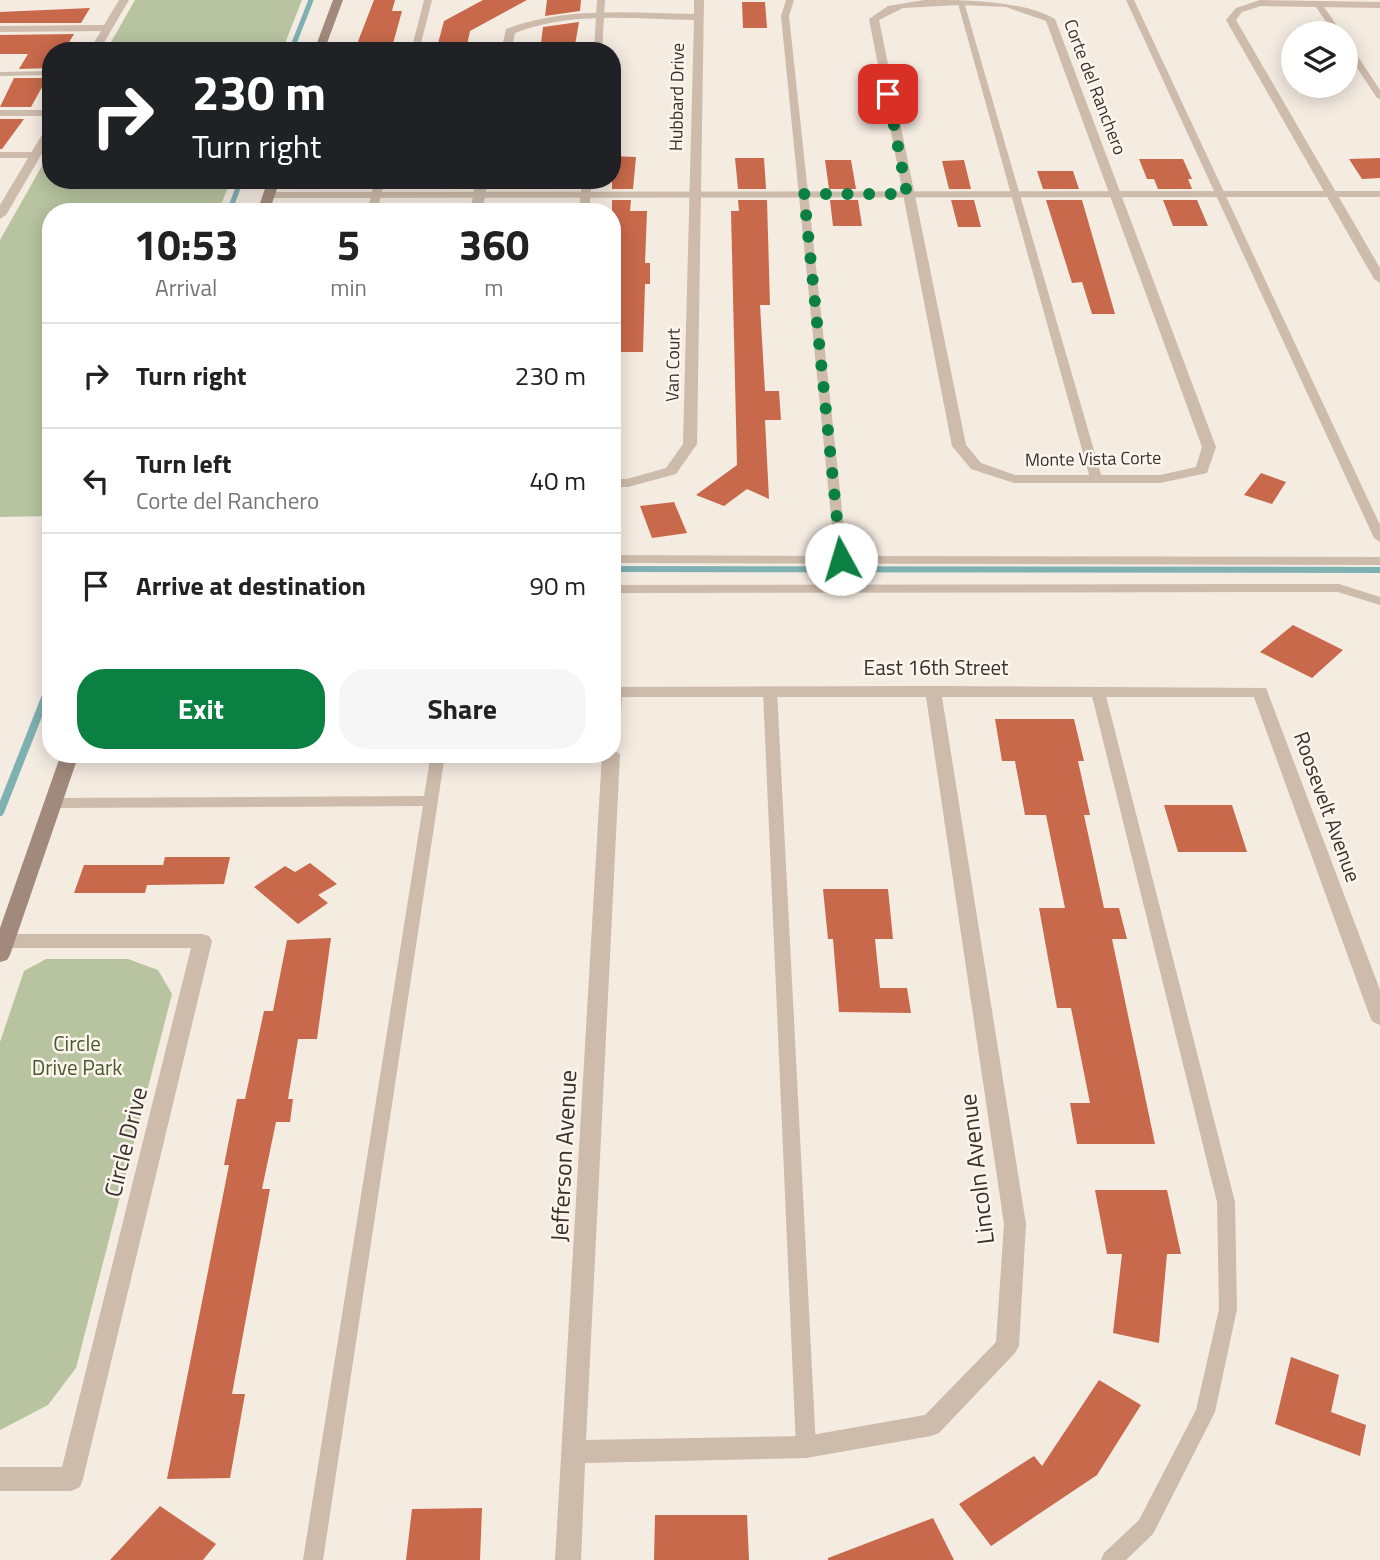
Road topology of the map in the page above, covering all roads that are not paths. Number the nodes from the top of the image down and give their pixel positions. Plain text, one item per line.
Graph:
1 (124, 0) edge
2 (338, 0) edge
3 (428, 0) edge
4 (601, 0) edge
5 (699, 0) edge
6 (790, 0) edge
7 (1130, 0) edge
8 (960, 2) junction
9 (1317, 3) junction
10 (1380, 5) edge
11 (600, 17) junction
12 (696, 17) junction
13 (1330, 21) edge
14 (0, 29) edge
15 (107, 29) junction
16 (99, 42) edge
17 (322, 42) edge
18 (417, 42) edge
19 (508, 42) edge
20 (599, 42) edge
21 (1358, 63) edge
22 (42, 73) edge
23 (0, 74) edge
24 (1380, 96) edge
25 (0, 113) edge
26 (42, 113) edge
27 (42, 143) edge
28 (0, 155) edge
29 (35, 155) junction
30 (271, 189) edge
31 (378, 189) edge
32 (480, 189) edge
33 (586, 189) edge
34 (479, 194) junction
35 (586, 194) junction
36 (692, 194) junction
37 (804, 194) junction
38 (907, 194) junction
39 (1015, 194) junction
40 (1117, 194) junction
41 (1221, 194) junction
42 (1332, 194) junction
43 (1380, 194) edge
44 (269, 195) junction
45 (376, 195) junction
46 (4, 202) edge
47 (266, 203) edge
48 (374, 203) edge
49 (478, 203) edge
50 (585, 203) edge
51 (0, 215) edge
52 (1380, 279) edge
53 (1097, 478) junction
54 (621, 483) edge
55 (1380, 538) edge
56 (621, 559) edge
57 (841, 559) junction
58 (1380, 561) edge
59 (621, 589) edge
60 (1380, 601) edge
61 (770, 691) junction
62 (933, 691) junction
63 (621, 692) edge
64 (1098, 692) junction
65 (1260, 692) joint
66 (67, 763) edge
67 (437, 763) edge
68 (611, 763) edge
69 (431, 801) junction
70 (53, 803) junction
71 (2, 948) edge
72 (1380, 1017) edge
73 (806, 1447) junction
74 (574, 1452) junction
75 (0, 1479) edge
76 (313, 1560) edge
77 (568, 1560) edge
78 (1111, 1560) edge

1 - 15 street
2 - 17 main road
3 - 18 lane
4 - 11 lane
5 - 12 street, Hubbard Drive
6 - 37 lane
7 - 41 lane
8 - 38 street, Corte del Ranchero
8 - 39 lane
8 - 40 street, Corte del Ranchero
9 - 10 street
9 - 13 lane
9 - 42 street
11 - 12 street
11 - 19 street
11 - 20 lane
12 - 36 street, Hubbard Drive
14 - 15 street
15 - 16 street
21 - 24 lane
22 - 23 lane
25 - 26 street
27 - 29 street
28 - 29 lane
29 - 46 street
30 - 44 main road
31 - 45 lane
32 - 34 street
33 - 35 lane
34 - 35 street
34 - 45 street
34 - 49 street
35 - 36 street
35 - 50 lane
36 - 37 street
36 - 54 street, Van Court
37 - 38 street
37 - 57 lane
38 - 39 street
38 - 53 street, Monte Vista Corte
39 - 40 street
39 - 53 lane
40 - 41 street
40 - 53 street, Monte Vista Corte
41 - 42 street
41 - 55 lane
42 - 43 street
42 - 52 street
44 - 45 street
44 - 47 main road
45 - 48 lane
46 - 51 street
56 - 57 lane
57 - 58 lane
59 - 60 lane
61 - 62 street, East 16th Street
61 - 63 street, East 16th Street
61 - 73 lane
62 - 64 street, East 16th Street
62 - 73 street, Lincoln Avenue
64 - 65 street, East 16th Street
64 - 78 lane
65 - 72 street, Roosevelt Avenue
66 - 70 main road
67 - 69 lane
68 - 74 street, Jefferson Avenue
69 - 70 lane
69 - 76 lane
70 - 71 main road
71 - 75 street, Circle Drive
73 - 74 street, Lincoln Avenue
74 - 77 street, Jefferson Avenue

